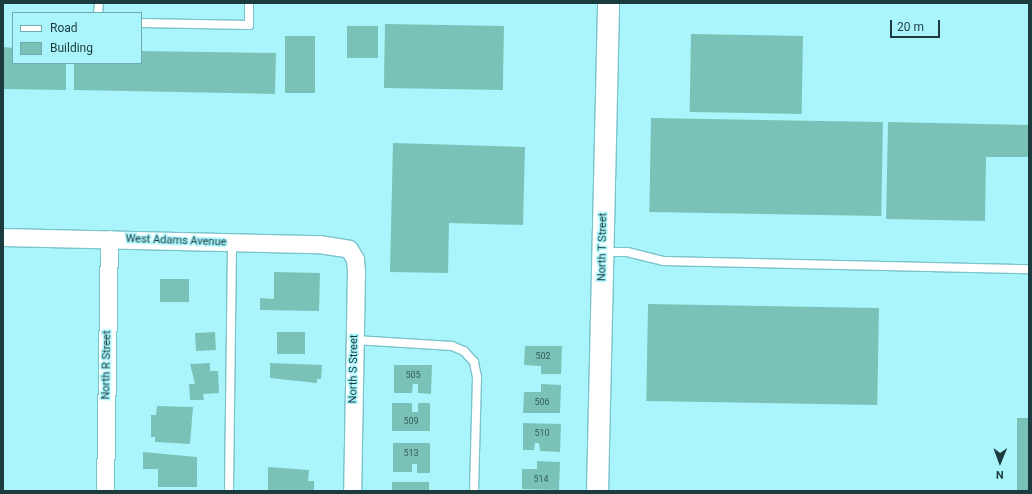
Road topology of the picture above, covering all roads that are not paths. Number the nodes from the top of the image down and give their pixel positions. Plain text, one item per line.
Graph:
1 (249, 3) edge
2 (608, 3) edge
3 (142, 23) edge
4 (3, 237) edge
5 (109, 239) junction
6 (232, 243) junction
7 (349, 249) joint
8 (602, 252) junction
9 (1029, 269) edge
10 (355, 340) junction
11 (105, 491) edge
12 (229, 491) edge
13 (352, 491) edge
14 (474, 491) edge
15 (597, 491) edge

1 - 3 lane
2 - 8 street, North T Street
4 - 5 street, West Adams Avenue
5 - 6 street, West Adams Avenue
5 - 11 street, North R Street
6 - 7 street, West Adams Avenue
6 - 12 lane
7 - 10 street, North S Street
8 - 9 lane
8 - 15 street, North T Street
10 - 13 street, North S Street
10 - 14 lane

